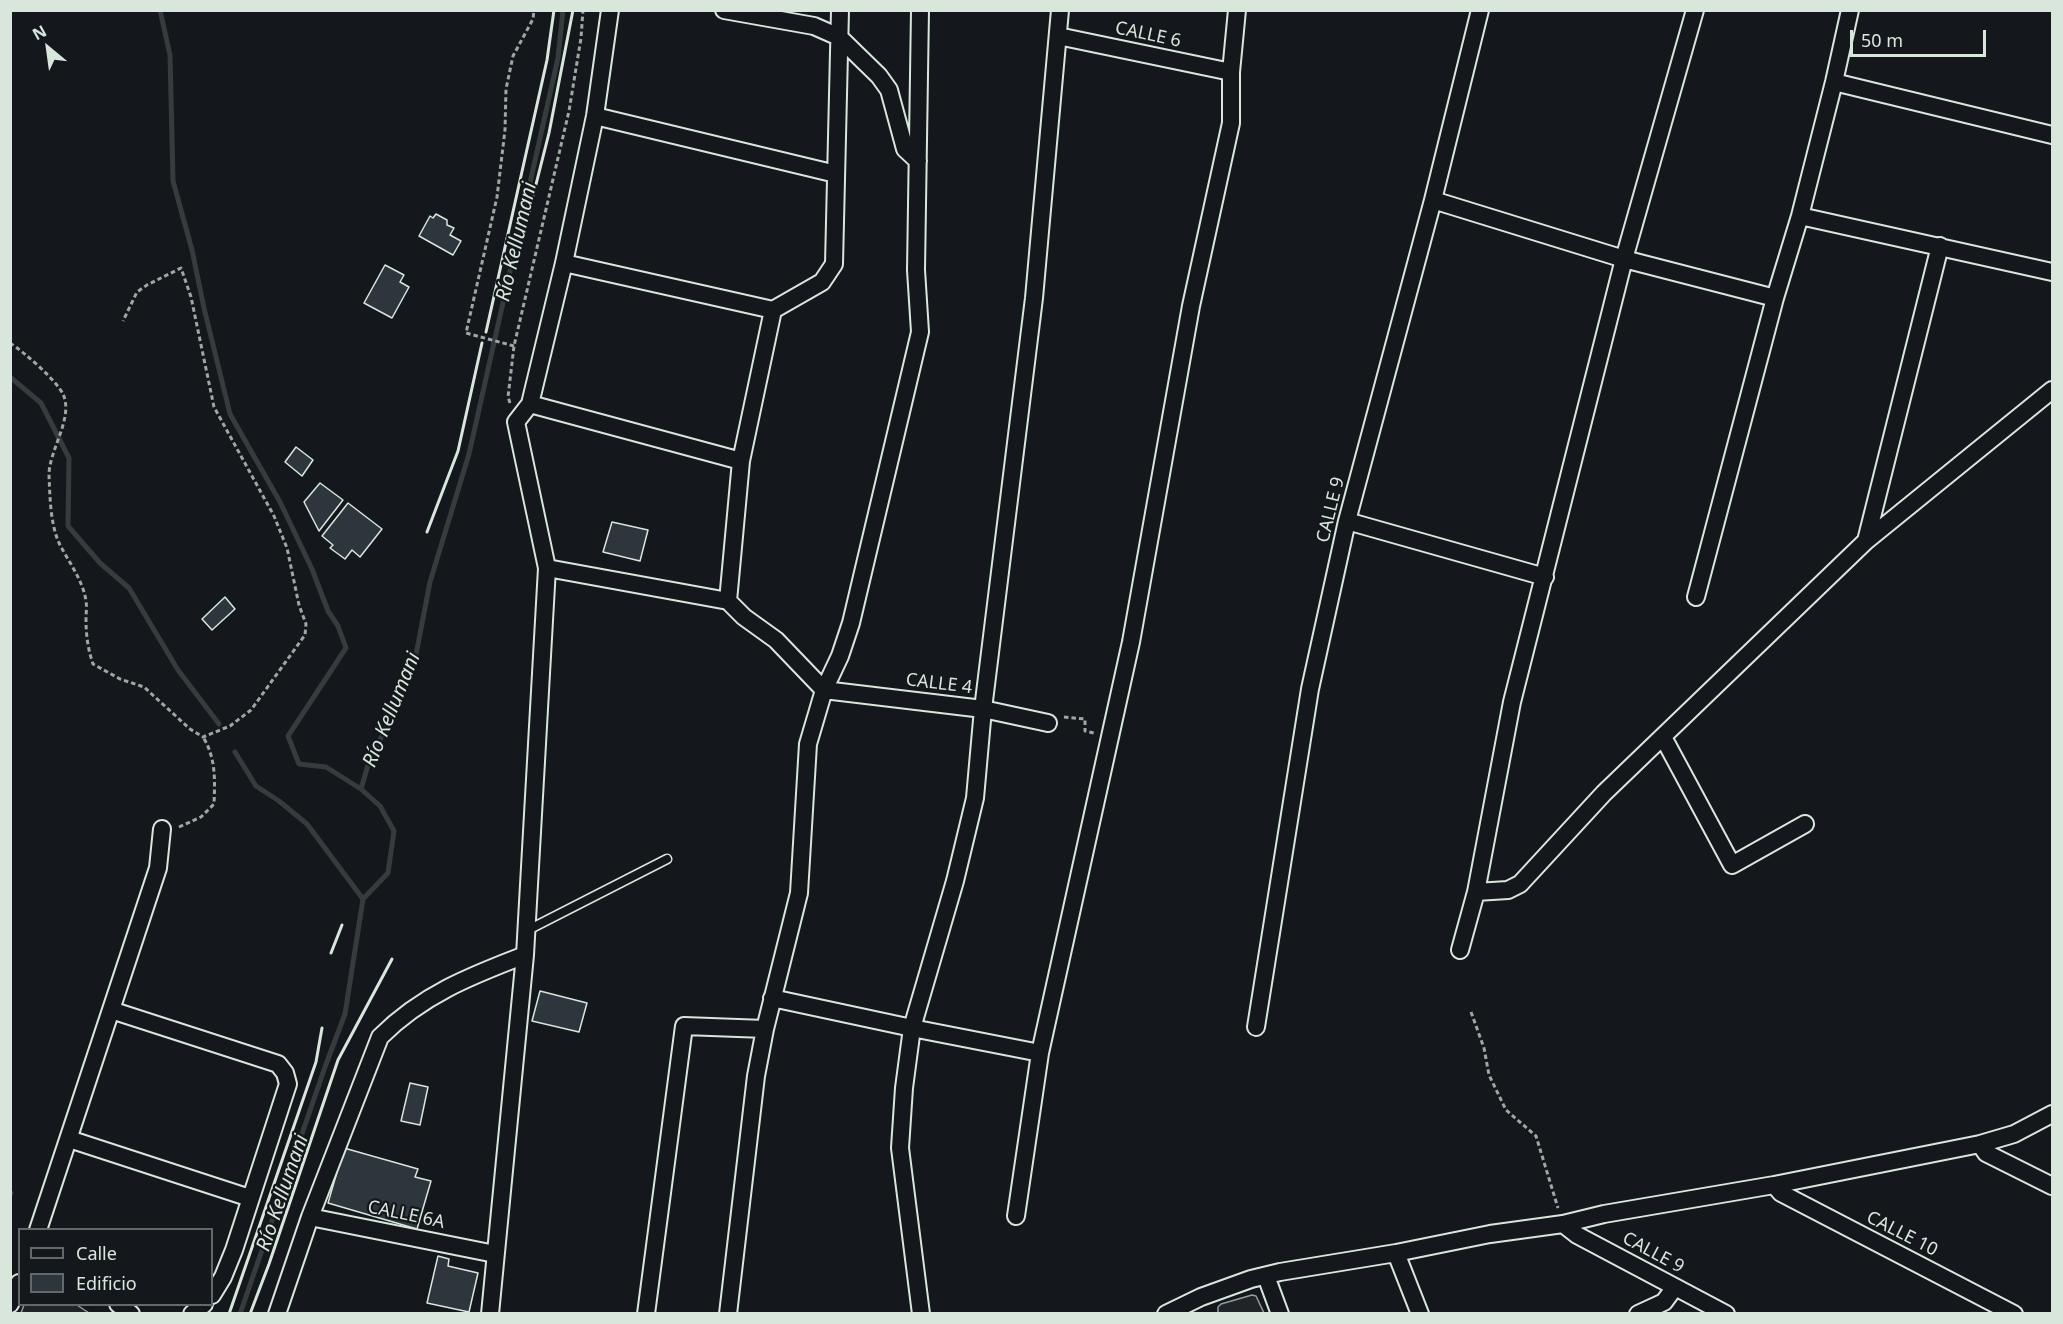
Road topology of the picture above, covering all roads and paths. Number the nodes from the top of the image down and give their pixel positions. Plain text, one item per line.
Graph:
1 (534, 10) edge
2 (583, 10) edge
3 (610, 10) edge
4 (724, 10) edge
5 (840, 10) edge
6 (920, 10) edge
7 (1060, 10) edge
8 (1237, 10) edge
9 (1480, 10) edge
10 (1695, 10) edge
11 (1850, 10) edge
12 (1058, 36) junction
13 (839, 37) junction
14 (1231, 72) junction
15 (1834, 82) junction
16 (595, 117) junction
17 (2052, 135) edge
18 (918, 161) junction
19 (836, 174) junction
20 (1433, 200) junction
21 (1800, 216) junction
22 (1940, 246) junction
23 (1624, 259) junction
24 (564, 263) junction
25 (2052, 272) edge
26 (1775, 298) junction
27 (773, 310) junction
28 (123, 321) dead end
29 (10, 343) edge
30 (514, 346) junction
31 (2052, 390) edge
32 (530, 404) junction
33 (516, 422) junction
34 (741, 461) junction
35 (1347, 521) junction
36 (1866, 541) junction
37 (547, 568) junction
38 (1545, 577) junction
39 (1696, 597) dead end
40 (728, 601) junction
41 (824, 690) junction
42 (983, 709) junction
43 (1048, 723) joint
44 (203, 737) junction
45 (1663, 737) junction
46 (1110, 738) junction
47 (1805, 824) dead end
48 (162, 829) joint
49 (667, 859) dead end
50 (1476, 892) junction
51 (526, 931) junction
52 (1460, 950) dead end
53 (525, 955) junction
54 (772, 998) junction
55 (111, 1010) junction
56 (1470, 1012) dead end
57 (1256, 1027) dead end
58 (765, 1029) junction
59 (912, 1029) junction
60 (1040, 1053) junction
61 (2052, 1114) edge
62 (69, 1139) junction
63 (1980, 1144) junction
64 (1774, 1185) junction
65 (2052, 1186) edge
66 (250, 1198) junction
67 (1017, 1216) dead end
68 (310, 1217) junction
69 (1563, 1224) junction
70 (39, 1228) edge
71 (1396, 1253) junction
72 (495, 1254) junction
73 (1266, 1276) junction
74 (18, 1283) edge
75 (1675, 1287) junction
76 (213, 1292) edge
77 (10, 1304) edge
78 (1203, 1305) edge
79 (277, 1314) edge
80 (490, 1314) edge
81 (646, 1314) edge
82 (728, 1314) edge
83 (921, 1314) edge
84 (1166, 1314) edge
85 (1280, 1314) edge
86 (1420, 1314) edge
87 (1638, 1314) edge
88 (1726, 1314) edge
89 (2014, 1314) edge

1 - 30 path
2 - 30 path
3 - 16 street
4 - 13 street
5 - 13 street
6 - 18 street
7 - 12 street
8 - 14 street
9 - 20 street, CALLE 9
10 - 23 street
11 - 15 street
12 - 14 street, CALLE 6
12 - 42 street
13 - 18 street
13 - 19 street
14 - 46 street
15 - 17 street
15 - 21 street
16 - 19 street
16 - 24 street
18 - 41 street
19 - 27 street
20 - 23 street
20 - 35 street, CALLE 9
21 - 22 street
21 - 26 street
22 - 25 street
22 - 36 street
23 - 26 street
23 - 38 street
24 - 27 street
24 - 32 street
26 - 39 street
27 - 34 street
28 - 44 path
29 - 44 path
30 - 33 path
31 - 36 street
32 - 33 street
32 - 34 street
33 - 37 street
34 - 40 street
35 - 38 street
35 - 57 street, CALLE 9
36 - 45 street
37 - 40 street
37 - 51 street
38 - 50 street
40 - 41 street
41 - 42 street, CALLE 4
41 - 54 street
42 - 43 street, CALLE 4
42 - 59 street
43 - 46 path
44 - 48 path
45 - 47 street
45 - 50 street
46 - 60 street
48 - 55 street
49 - 51 lane
50 - 52 street
51 - 53 street
53 - 68 street
53 - 72 street
54 - 58 street
54 - 59 street
55 - 62 street
55 - 66 street
56 - 69 path
58 - 81 street
58 - 82 street
59 - 60 street
59 - 83 street
60 - 67 street
61 - 63 street
62 - 66 street
62 - 70 street
63 - 64 street
63 - 65 street
64 - 69 street
64 - 89 street, CALLE 10
66 - 76 street
68 - 72 street, CALLE 6A
68 - 79 street
69 - 71 street
69 - 75 street, CALLE 9
71 - 73 street
71 - 86 street
72 - 80 street
73 - 78 street
73 - 85 street
74 - 77 street
75 - 87 street
75 - 88 street, CALLE 9
78 - 84 street

